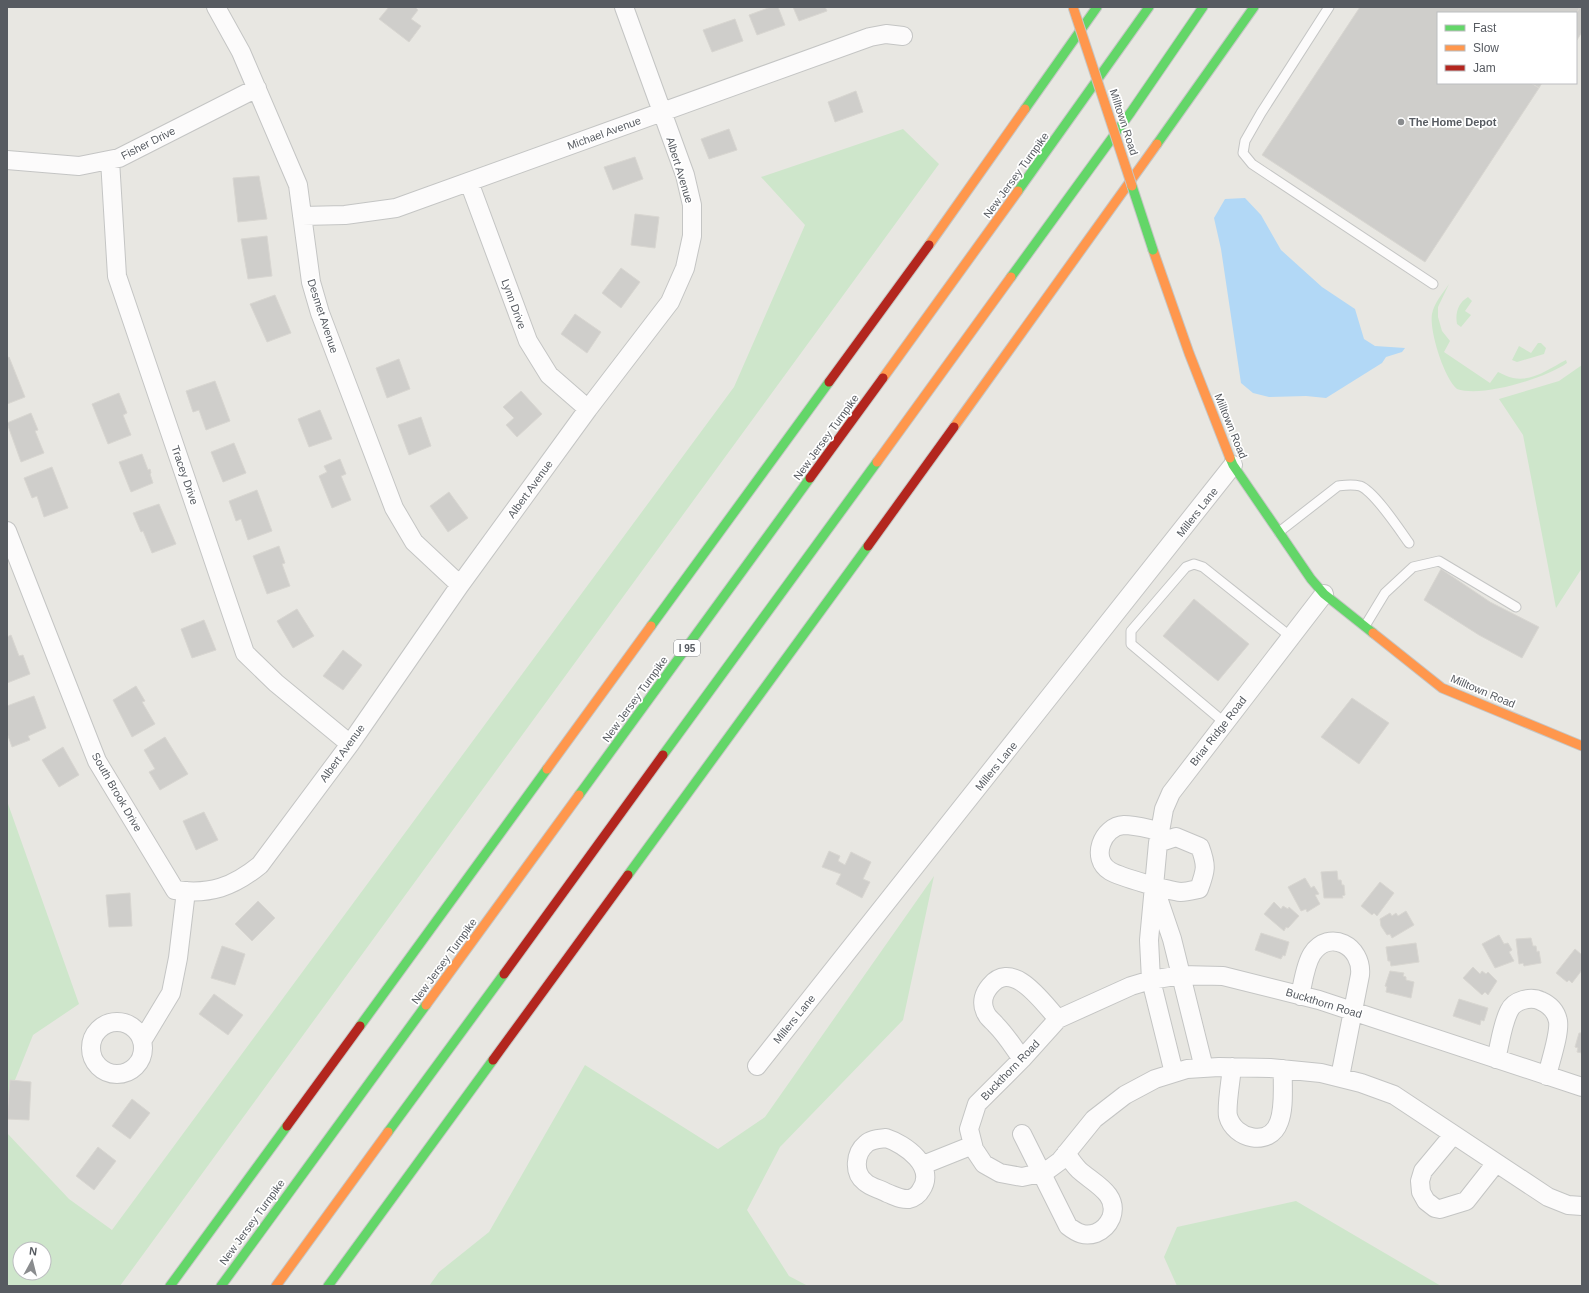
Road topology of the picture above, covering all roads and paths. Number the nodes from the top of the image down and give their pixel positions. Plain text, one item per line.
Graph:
1 (216, 7) edge
2 (624, 7) edge
3 (1073, 7) edge
4 (1097, 7) edge
5 (1149, 7) edge
6 (1203, 7) edge
7 (1254, 7) edge
8 (1329, 7) edge
9 (903, 36) dead end
10 (257, 88) junction
11 (661, 113) junction
12 (7, 160) edge
13 (110, 160) junction
14 (469, 182) junction
15 (302, 216) junction
16 (1433, 284) dead end
17 (588, 409) junction
18 (1233, 465) junction
19 (7, 531) edge
20 (1279, 532) junction
21 (1409, 542) dead end
22 (460, 584) junction
23 (1324, 594) junction
24 (1516, 607) dead end
25 (1364, 626) junction
26 (1291, 637) junction
27 (1225, 723) junction
28 (350, 744) junction
29 (1582, 746) edge
30 (1159, 837) junction
31 (1154, 886) junction
32 (186, 891) junction
33 (1181, 975) junction
34 (1150, 980) junction
35 (1300, 996) junction
36 (1353, 1012) junction
37 (1058, 1019) junction
38 (142, 1041) dead end
39 (1022, 1059) junction
40 (1496, 1059) junction
41 (757, 1066) dead end
42 (1232, 1067) junction
43 (1204, 1068) junction
44 (1283, 1069) junction
45 (1174, 1073) junction
46 (1547, 1076) junction
47 (1340, 1077) junction
48 (1582, 1087) edge
49 (1022, 1134) dead end
50 (1452, 1135) junction
51 (974, 1145) junction
52 (1066, 1153) junction
53 (1496, 1163) junction
54 (923, 1164) dead end
55 (1042, 1173) junction
56 (1582, 1206) edge
57 (170, 1286) edge
58 (221, 1286) edge
59 (276, 1286) edge
60 (328, 1286) edge

1 - 10 street, Desmet Avenue
2 - 11 street, Albert Avenue
3 - 18 main road, Milltown Road, bridge
4 - 57 main road
5 - 58 main road, New Jersey Turnpike / I 95
6 - 59 main road
7 - 60 main road
8 - 16 lane
9 - 11 street, Michael Avenue
10 - 13 street, Fisher Drive
10 - 15 street, Desmet Avenue
11 - 14 street, Michael Avenue
11 - 17 street, Albert Avenue
12 - 13 street, Fisher Drive
13 - 28 street, Tracey Drive
14 - 15 street, Michael Avenue
14 - 17 street, Lynn Drive
15 - 22 street, Desmet Avenue
17 - 22 street, Albert Avenue
18 - 20 main road, Milltown Road
18 - 41 street, Millers Lane
19 - 32 street, South Brook Drive
20 - 21 lane
20 - 23 main road, Milltown Road
22 - 28 street, Albert Avenue
23 - 25 main road, Milltown Road
23 - 26 street, Briar Ridge Road
24 - 25 lane
25 - 29 main road, Milltown Road
26 - 27 street, Briar Ridge Road
26 - 27 lane
27 - 30 street, Briar Ridge Road
28 - 32 street, Albert Avenue
30 - 31 street, Briar Ridge Road
30 - 31 street
30 - 31 street
31 - 33 street, Briar Ridge Road
31 - 34 street, Briar Ridge Road
32 - 38 street
33 - 34 street, Buckthorn Road
33 - 35 street, Buckthorn Road
33 - 43 street, Briar Ridge Road
34 - 37 street, Buckthorn Road
34 - 45 street, Briar Ridge Road
35 - 36 street, Buckthorn Road
35 - 36 street
36 - 40 street, Buckthorn Road
36 - 47 street
37 - 39 street, Buckthorn Road
37 - 39 street
39 - 51 street, Buckthorn Road
40 - 46 street, Buckthorn Road
40 - 46 street
42 - 43 street, Buckthorn Road
42 - 44 street, Buckthorn Road
42 - 44 street
43 - 45 street, Buckthorn Road
44 - 47 street, Buckthorn Road
45 - 52 street, Buckthorn Road
46 - 48 street, Buckthorn Road
47 - 50 street, Buckthorn Road
49 - 55 street
50 - 53 street, Buckthorn Road
50 - 53 street
51 - 54 street
51 - 55 street, Buckthorn Road
52 - 55 street, Buckthorn Road
52 - 55 street
53 - 56 street, Buckthorn Road

